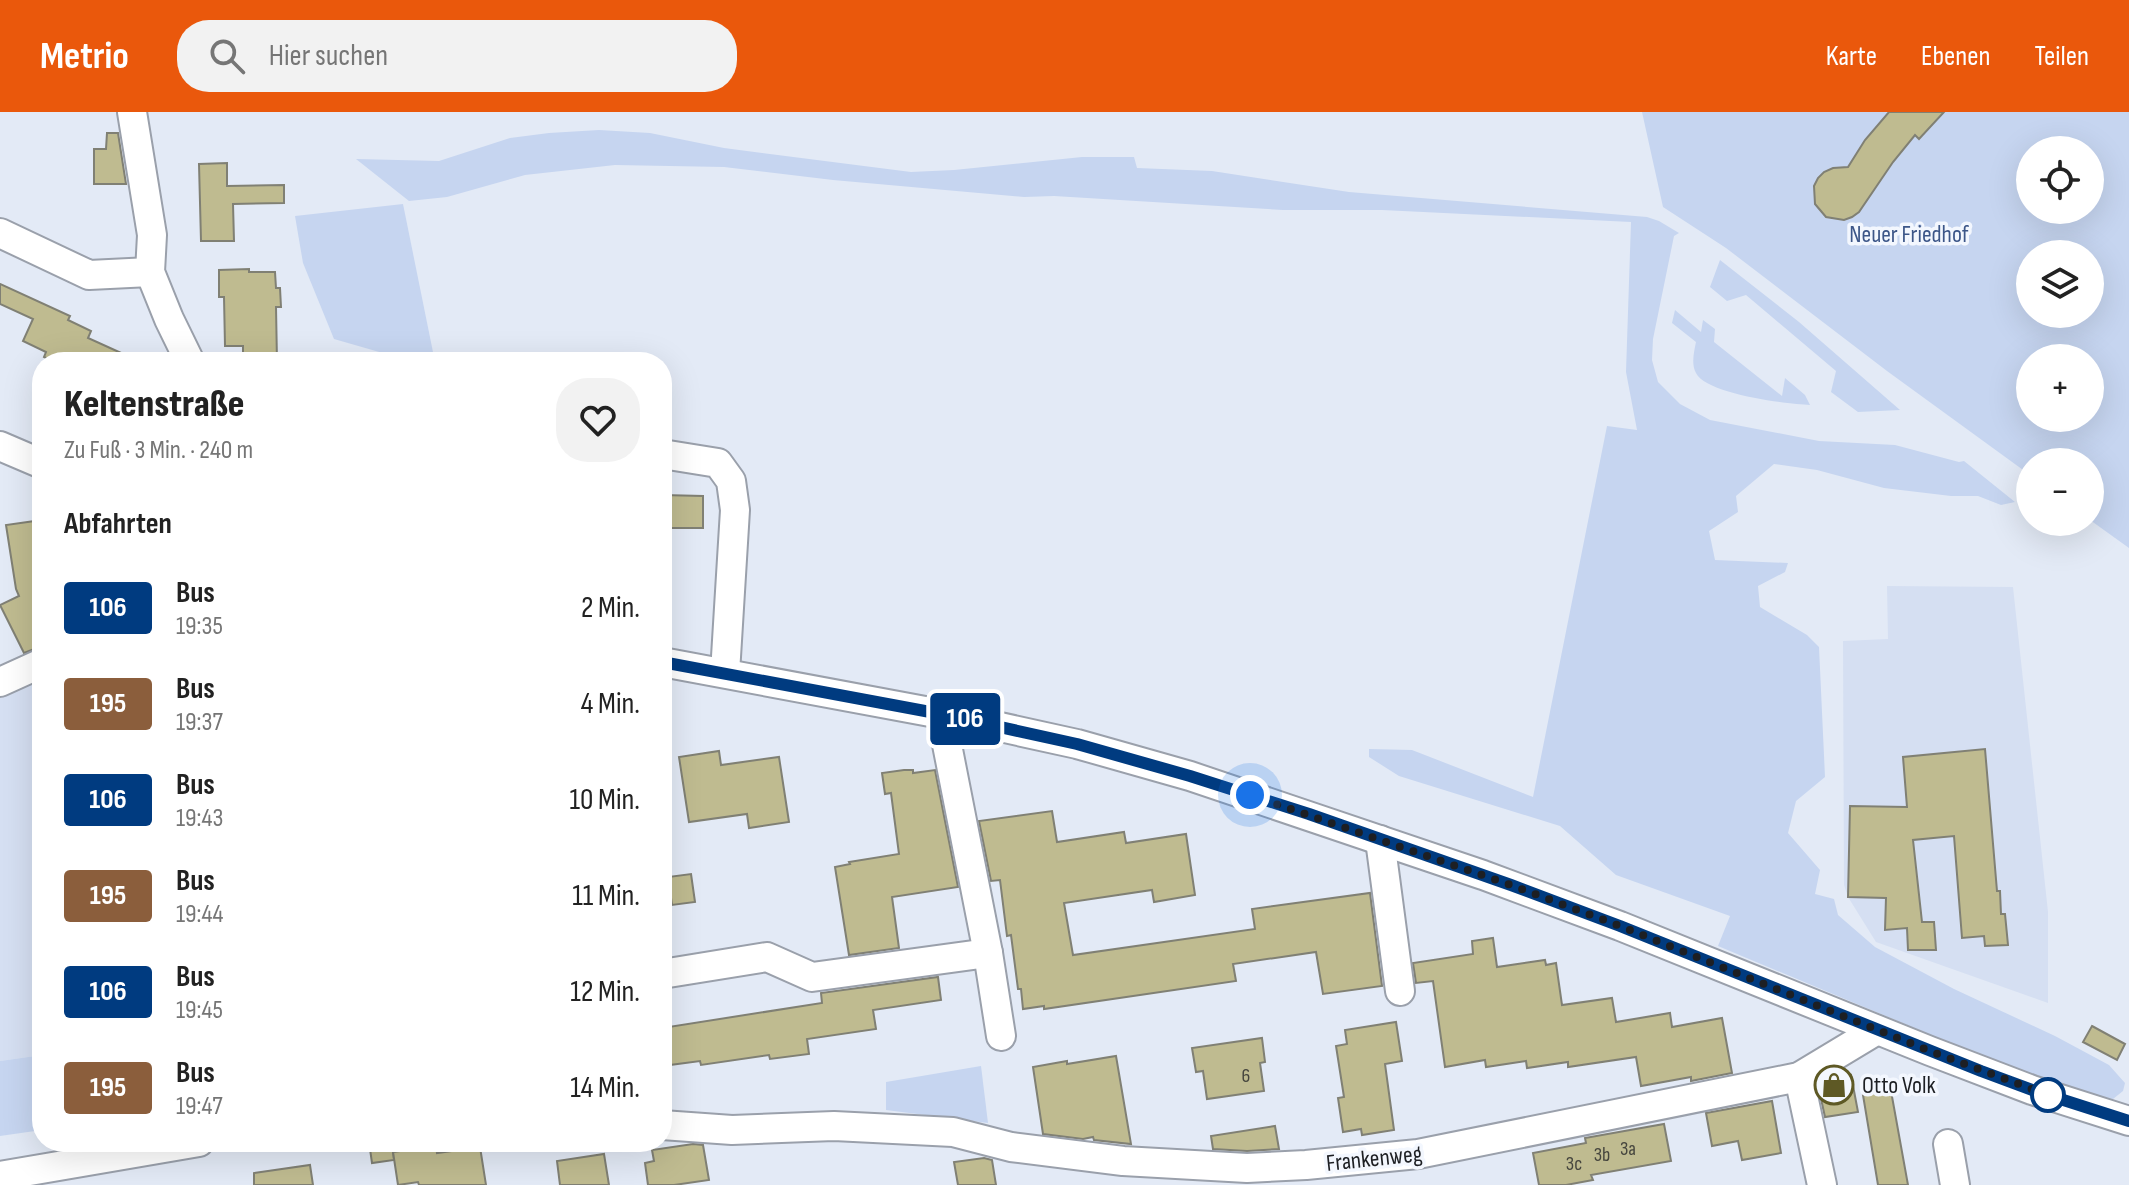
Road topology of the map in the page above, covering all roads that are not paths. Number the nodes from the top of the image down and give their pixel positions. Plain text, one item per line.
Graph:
1 (132, 112) edge
2 (0, 233) edge
3 (150, 272) junction
4 (185, 352) edge
5 (0, 446) edge
6 (672, 456) edge
7 (32, 460) edge
8 (672, 664) edge
9 (32, 668) edge
10 (725, 673) junction
11 (0, 682) edge
12 (941, 714) junction
13 (1380, 840) junction
14 (988, 953) junction
15 (672, 972) edge
16 (1400, 991) dead end
17 (1877, 1030) junction
18 (1001, 1036) dead end
19 (1799, 1077) junction
20 (2129, 1121) edge
21 (672, 1126) edge
22 (1948, 1144) dead end
23 (140, 1152) edge
24 (0, 1176) edge
25 (1822, 1185) edge
26 (1955, 1185) edge

1 - 3 street
2 - 3 street
3 - 4 street
5 - 7 street
6 - 10 street
8 - 10 street
9 - 11 street
10 - 12 street
12 - 13 street
12 - 14 street
13 - 16 street
13 - 17 street
14 - 15 street
14 - 18 street
17 - 19 street, Frankenweg
17 - 20 street
19 - 21 street, Frankenweg
19 - 25 street
22 - 26 street
23 - 24 street

